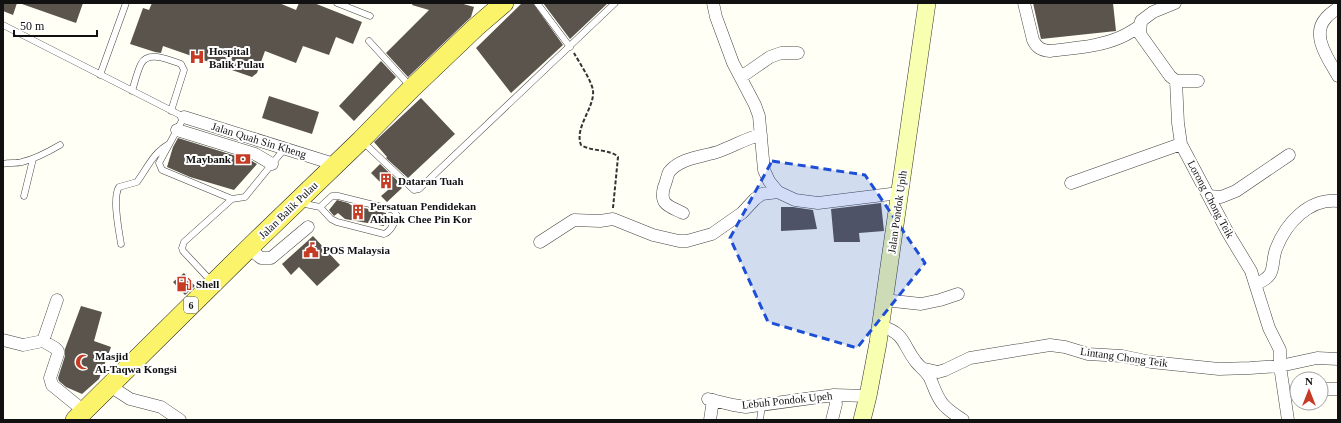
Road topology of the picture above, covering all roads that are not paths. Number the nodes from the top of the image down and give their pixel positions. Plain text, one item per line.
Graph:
1 (126, 3) edge
2 (337, 3) edge
3 (504, 3) edge
4 (538, 3) edge
5 (615, 3) edge
6 (714, 3) edge
7 (928, 3) edge
8 (1024, 3) edge
9 (1175, 3) edge
10 (1338, 8) edge
11 (370, 16) dead end
12 (3, 25) edge
13 (1140, 26) junction
14 (369, 41) dead end
15 (570, 47) junction
16 (798, 53) dead end
17 (100, 75) junction
18 (1338, 76) edge
19 (742, 77) junction
20 (1176, 81) junction
21 (1198, 81) dead end
22 (412, 88) junction
23 (132, 91) junction
24 (171, 111) junction
25 (184, 116) junction
26 (177, 130) junction
27 (761, 135) junction
28 (361, 140) junction
29 (170, 143) junction
30 (1181, 144) junction
31 (60, 145) dead end
32 (285, 148) junction
33 (1289, 155) dead end
34 (33, 159) junction
35 (3, 164) edge
36 (272, 164) junction
37 (334, 164) junction
38 (1071, 183) dead end
39 (778, 192) junction
40 (899, 193) junction
41 (24, 196) dead end
42 (1209, 196) junction
43 (232, 199) junction
44 (1338, 201) edge
45 (296, 202) junction
46 (320, 207) junction
47 (683, 213) dead end
48 (308, 227) dead end
49 (540, 242) dead end
50 (122, 244) dead end
51 (249, 248) junction
52 (213, 283) junction
53 (1256, 284) junction
54 (958, 294) dead end
55 (57, 300) dead end
56 (884, 300) junction
57 (881, 326) junction
58 (3, 340) edge
59 (43, 341) junction
60 (1338, 359) edge
61 (1280, 366) junction
62 (925, 369) junction
63 (110, 386) junction
64 (834, 395) junction
65 (868, 396) junction
66 (762, 405) junction
67 (80, 416) edge
68 (180, 420) edge
69 (710, 420) edge
70 (760, 420) edge
71 (832, 420) edge
72 (862, 420) edge
73 (963, 420) edge
74 (1288, 420) edge

1 - 17 lane
2 - 11 lane
3 - 22 main road, Jalan Balik Pulau / 6
4 - 15 lane
5 - 15 lane
6 - 19 street
7 - 40 main road, Jalan Pondok Upih
8 - 13 street
9 - 13 street
10 - 18 street
12 - 17 lane
13 - 20 street
14 - 22 lane
15 - 28 lane
16 - 19 street
17 - 23 lane
19 - 27 street
20 - 21 street
20 - 30 street, Lorong Chong Teik
22 - 28 main road, Jalan Balik Pulau / 6
23 - 24 lane
23 - 24 lane
24 - 25 lane
25 - 26 lane
25 - 32 street, Jalan Quah Sin Kheng
26 - 29 lane
26 - 36 street
27 - 39 street
27 - 47 street
28 - 37 main road, Jalan Balik Pulau / 6
29 - 43 lane
29 - 50 lane
30 - 38 street
30 - 42 street, Lorong Chong Teik
31 - 34 lane
32 - 36 lane
32 - 37 street, Jalan Quah Sin Kheng
33 - 42 street
34 - 35 lane
34 - 41 lane
36 - 43 lane
37 - 45 main road, Jalan Balik Pulau / 6
39 - 40 street
39 - 49 street
40 - 56 main road, Jalan Pondok Upih
42 - 53 street, Lorong Chong Teik
43 - 52 lane
44 - 53 street
45 - 46 lane
45 - 51 main road, Jalan Balik Pulau / 6
46 - 46 lane
48 - 51 street
51 - 52 main road, Jalan Balik Pulau / 6
52 - 63 main road, Jalan Balik Pulau / 6
53 - 61 street, Lorong Chong Teik
54 - 56 street
55 - 59 street
56 - 57 main road, Jalan Pondok Upih
57 - 62 street
57 - 65 main road, Jalan Pondok Upih
58 - 59 street
59 - 67 street
60 - 61 street, Lintang Chong Teik
61 - 62 street, Lintang Chong Teik
61 - 74 street, Lorong Chong Teik
62 - 73 street
63 - 67 main road, Jalan Balik Pulau / 6
63 - 68 street
64 - 65 street, Lebuh Pondok Upeh
64 - 66 street, Lebuh Pondok Upeh
64 - 71 street
65 - 72 main road, Jalan Pondok Upih
66 - 69 street, Lebuh Pondok Upeh
66 - 70 lane

